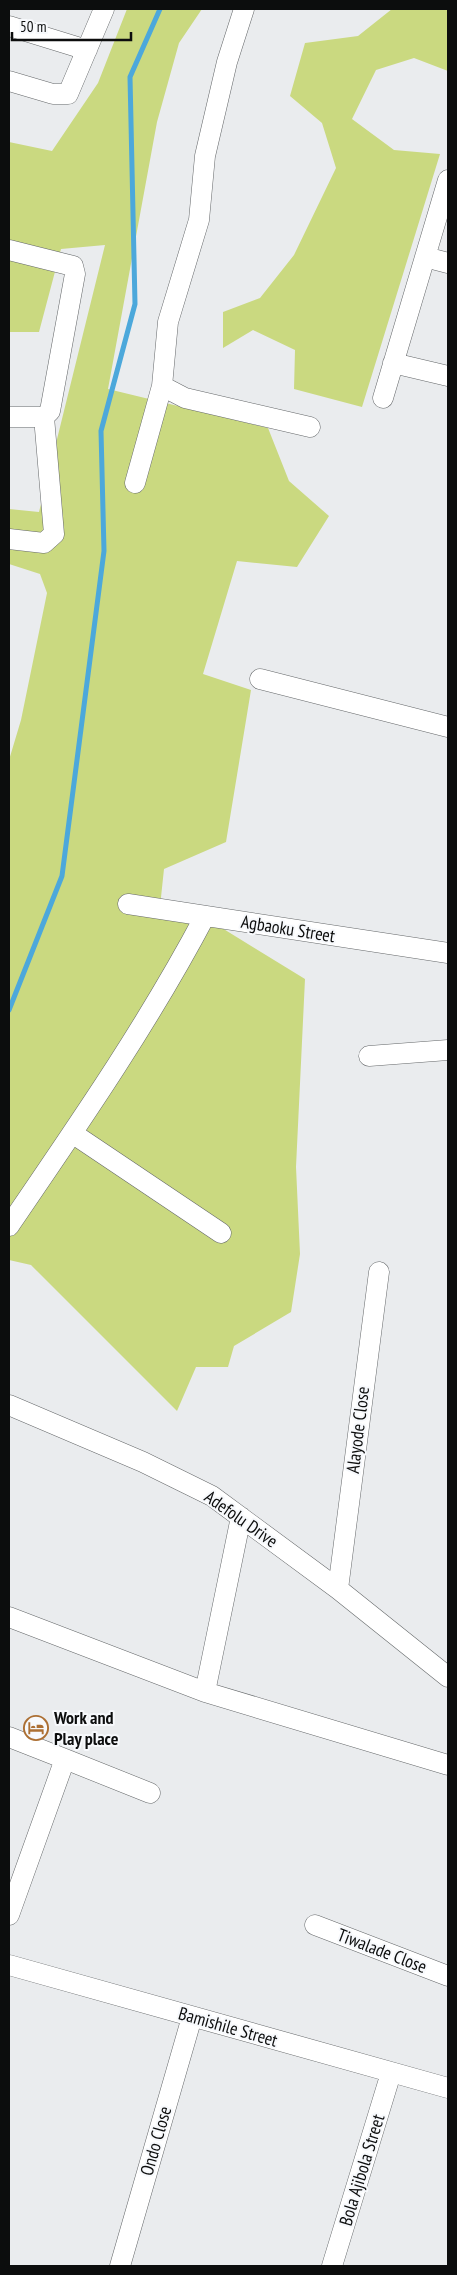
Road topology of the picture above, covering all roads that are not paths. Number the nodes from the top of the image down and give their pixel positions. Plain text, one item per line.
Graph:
1 (104, 9) edge
2 (244, 9) edge
3 (9, 26) edge
4 (86, 50) junction
5 (9, 81) edge
6 (448, 180) edge
7 (9, 250) edge
8 (425, 257) junction
9 (448, 263) edge
10 (393, 363) junction
11 (448, 376) edge
12 (162, 386) junction
13 (383, 398) dead end
14 (9, 417) edge
15 (44, 417) junction
16 (310, 426) dead end
17 (135, 483) dead end
18 (9, 539) edge
19 (260, 679) dead end
20 (448, 727) edge
21 (128, 904) dead end
22 (205, 916) junction
23 (448, 953) edge
24 (448, 1050) edge
25 (369, 1056) dead end
26 (72, 1133) junction
27 (9, 1226) edge
28 (221, 1233) dead end
29 (379, 1272) dead end
30 (9, 1405) edge
31 (241, 1518) junction
32 (338, 1589) junction
33 (9, 1617) edge
34 (448, 1677) edge
35 (205, 1692) junction
36 (9, 1737) edge
37 (65, 1759) junction
38 (448, 1765) edge
39 (150, 1793) dead end
40 (9, 1915) edge
41 (315, 1925) dead end
42 (9, 1964) edge
43 (448, 1976) edge
44 (192, 2017) junction
45 (391, 2073) junction
46 (448, 2088) edge
47 (120, 2266) edge
48 (332, 2266) edge

1 - 4 street
2 - 12 street
3 - 4 street
4 - 5 street
6 - 8 street
7 - 15 street
8 - 9 street
8 - 10 street
10 - 11 street
10 - 13 street
12 - 16 street
12 - 17 street
14 - 15 street
15 - 18 street
19 - 20 street
21 - 22 street, Agbaoku Street
22 - 23 street, Agbaoku Street
22 - 26 street
24 - 25 street
26 - 27 street
26 - 28 street
29 - 32 street, Alayode Close
30 - 31 street, Adefolu Drive
31 - 32 street, Adefolu Drive
31 - 35 street
32 - 34 street, Adefolu Drive
33 - 35 street
35 - 38 street
36 - 37 street
37 - 39 street
37 - 40 street
41 - 43 street, Tiwalade Close
42 - 44 street, Bamishile Street
44 - 45 street, Bamishile Street
44 - 47 street, Ondo Close
45 - 46 street, Bamishile Street
45 - 48 street, Bola Ajibola Street

